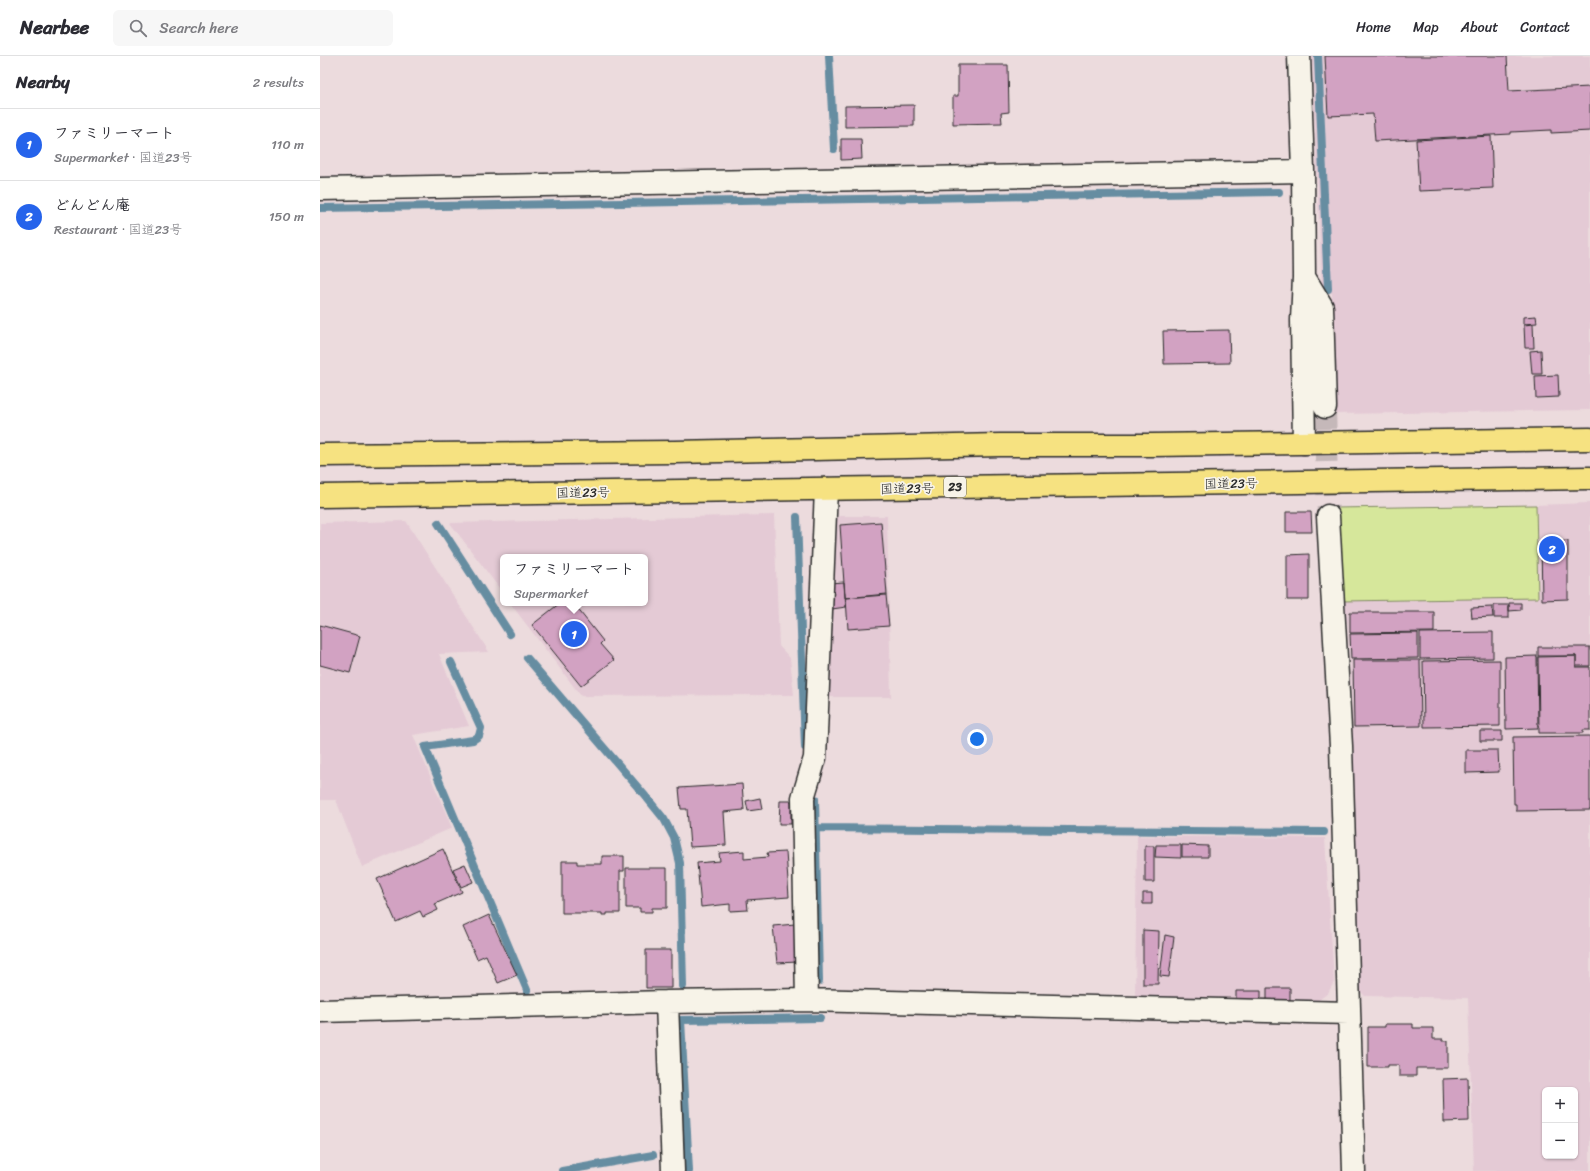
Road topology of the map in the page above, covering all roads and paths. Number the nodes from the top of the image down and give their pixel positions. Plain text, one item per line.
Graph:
1 (1299, 56) edge
2 (1303, 171) junction
3 (320, 189) edge
4 (1304, 277) junction
5 (1325, 407) tunnel mouth
6 (1590, 439) edge
7 (1304, 443) junction
8 (320, 455) edge
9 (1590, 478) edge
10 (826, 489) junction
11 (320, 496) edge
12 (1328, 516) tunnel mouth
13 (807, 1000) junction
14 (668, 1002) junction
15 (320, 1012) edge
16 (1349, 1014) junction
17 (673, 1171) edge
18 (1354, 1171) edge

1 - 2 street
2 - 3 street
2 - 4 street
4 - 5 street
4 - 7 street
6 - 7 highway
7 - 8 highway
9 - 10 highway, 国道23号 / 23
10 - 11 highway, 国道23号 / 23
10 - 13 street
12 - 16 street
13 - 14 street
13 - 16 street
14 - 15 street
14 - 17 street
16 - 18 street

